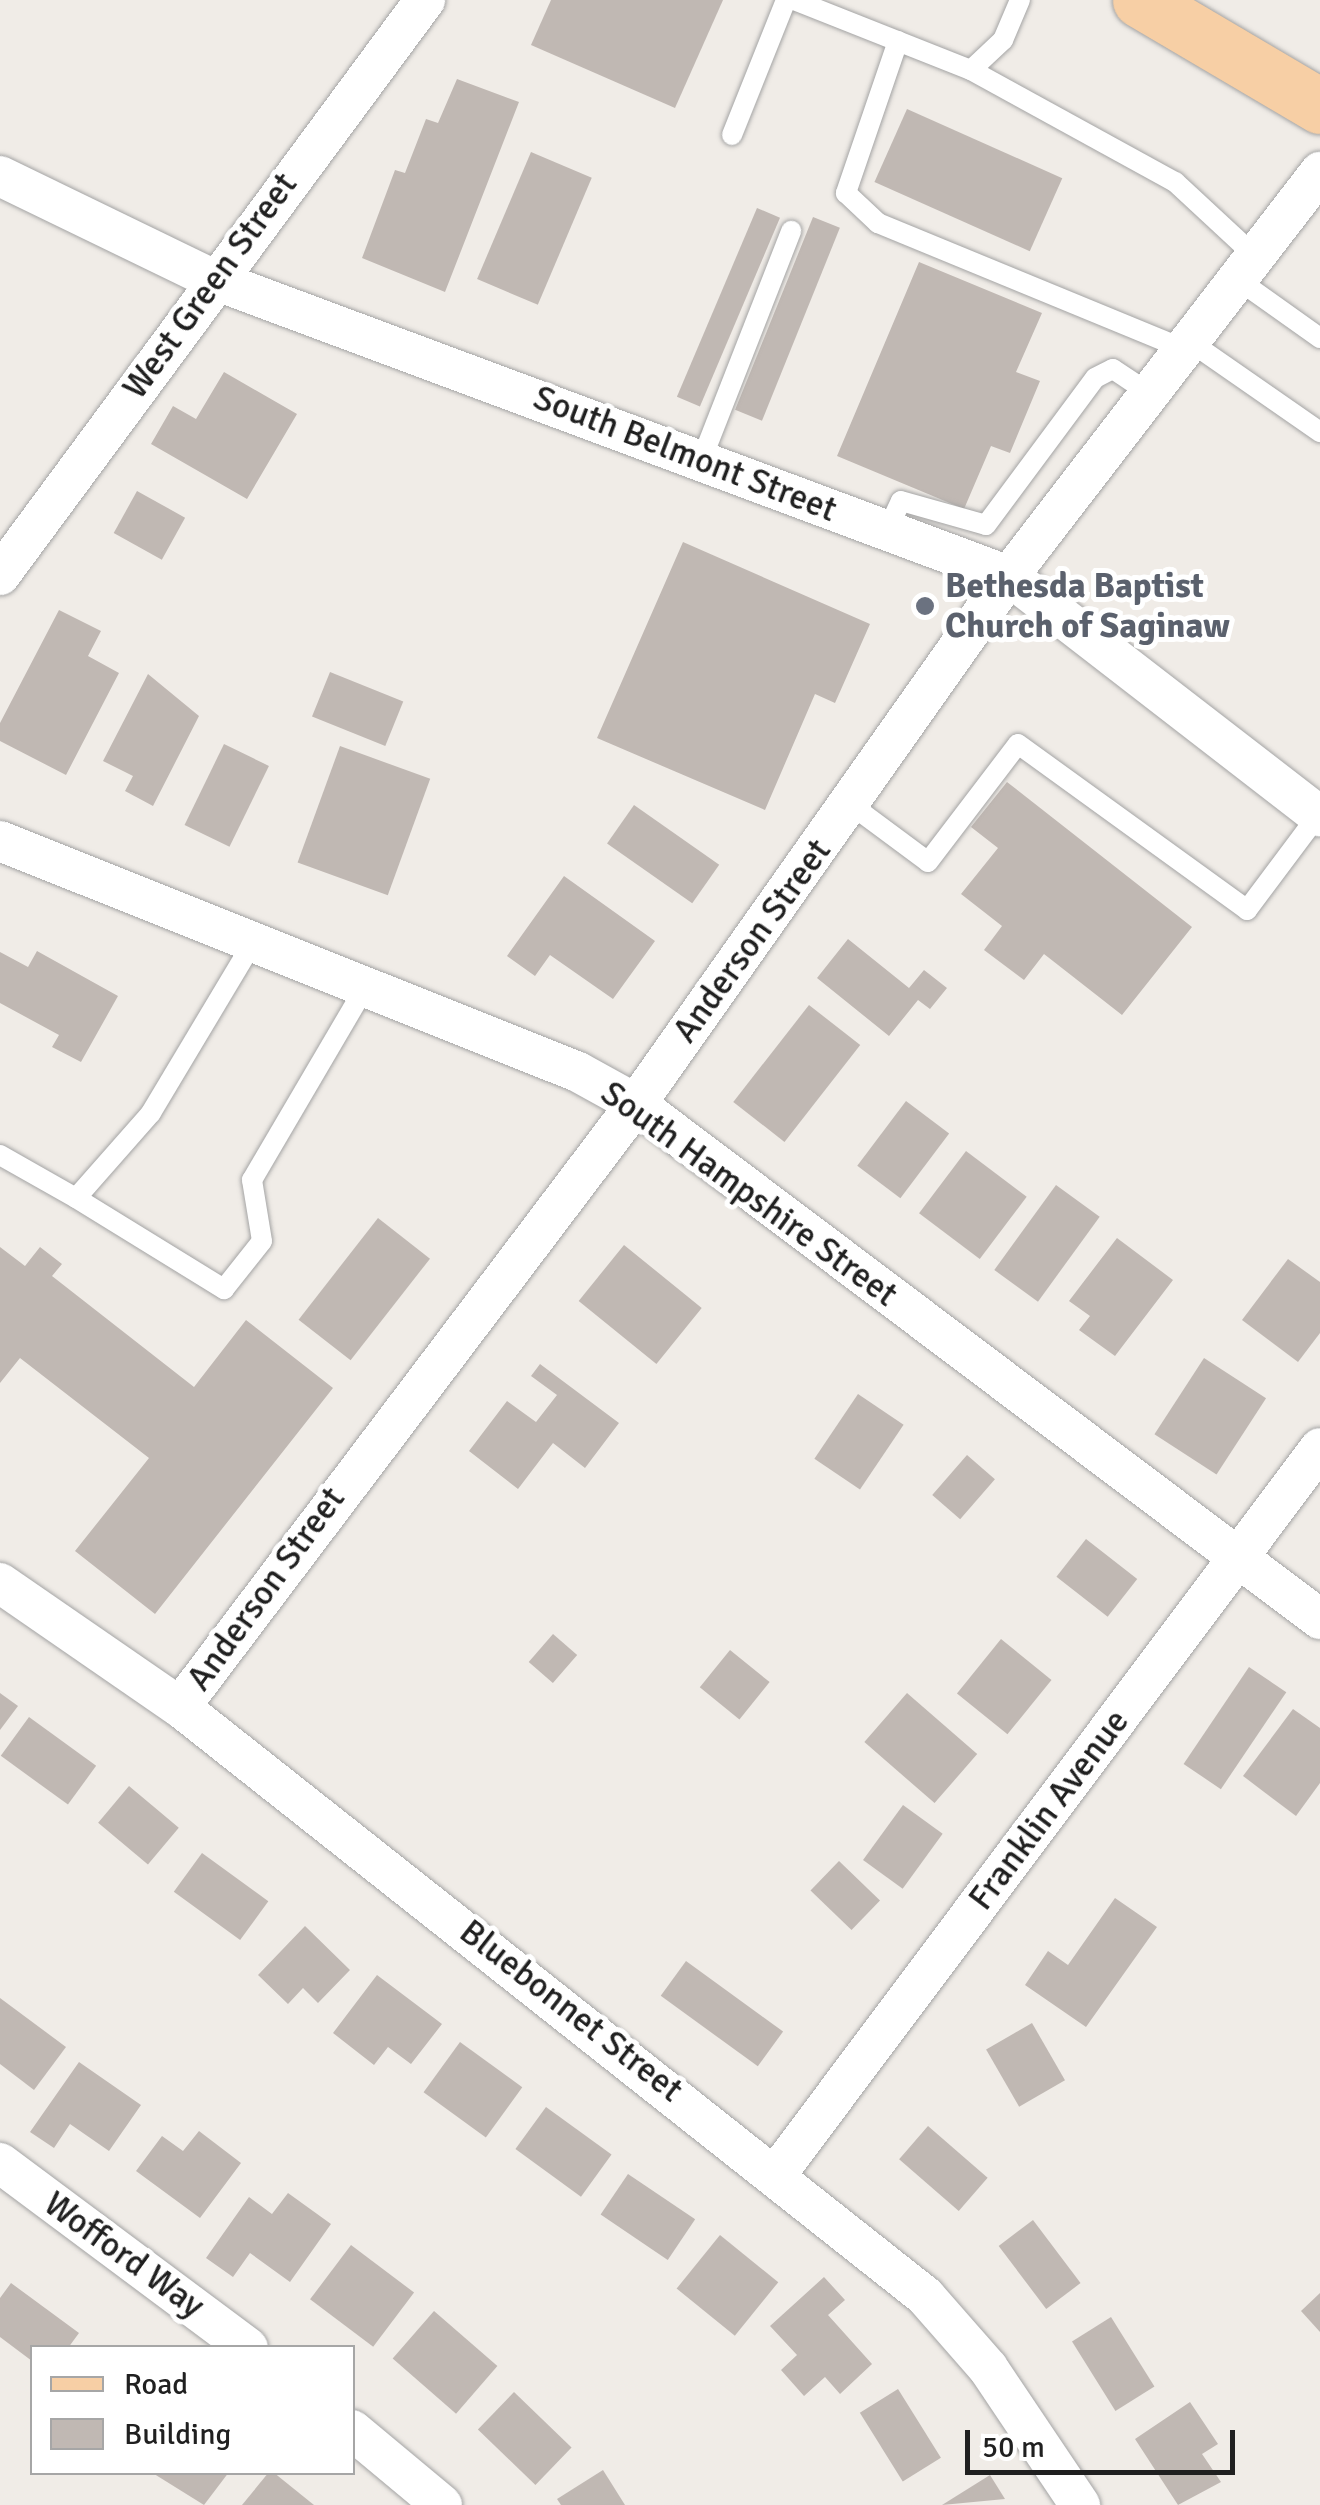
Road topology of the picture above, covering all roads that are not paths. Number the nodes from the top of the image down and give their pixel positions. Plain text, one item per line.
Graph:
1 (425, 0) edge
2 (786, 0) edge
3 (794, 0) edge
4 (1020, 0) edge
5 (1140, 0) edge
6 (898, 42) junction
7 (971, 70) junction
8 (1320, 106) edge
9 (732, 136) dead end
10 (1320, 172) edge
11 (0, 176) edge
12 (791, 231) dead end
13 (1246, 267) junction
14 (212, 279) junction
15 (1320, 338) edge
16 (1186, 345) junction
17 (1149, 393) junction
18 (1320, 432) edge
19 (703, 456) junction
20 (886, 533) junction
21 (0, 574) edge
22 (1008, 576) junction
23 (850, 804) junction
24 (1319, 816) edge
25 (0, 841) edge
26 (252, 944) junction
27 (366, 986) junction
28 (636, 1104) junction
29 (0, 1154) edge
30 (76, 1198) junction
31 (1320, 1448) edge
32 (1237, 1558) junction
33 (0, 1582) edge
34 (1320, 1619) edge
35 (180, 1707) junction
36 (0, 2163) edge
37 (778, 2172) junction
38 (244, 2345) edge
39 (355, 2432) edge
40 (442, 2505) edge
41 (1080, 2505) edge

1 - 14 street, West Green Street
2 - 9 lane
3 - 6 lane
4 - 7 lane
5 - 8 main road
6 - 7 lane
6 - 16 lane
7 - 13 lane
10 - 13 street, Anderson Street
11 - 14 street, South Belmont Street
12 - 19 lane
13 - 15 lane
13 - 16 street, Anderson Street
14 - 19 street, South Belmont Street
14 - 21 street, West Green Street
16 - 17 street, Anderson Street
16 - 18 lane
17 - 20 lane
17 - 22 street, Anderson Street
19 - 20 street, South Belmont Street
20 - 22 street, South Belmont Street
22 - 23 street, Anderson Street
22 - 24 street, South Belmont Street
23 - 24 lane
23 - 28 street, Anderson Street
25 - 26 street, South Hampshire Street
26 - 27 street, South Hampshire Street
26 - 30 lane
27 - 28 street, South Hampshire Street
27 - 30 lane
28 - 32 street, South Hampshire Street
28 - 35 street, Anderson Street
29 - 30 lane
31 - 32 street, Franklin Avenue
32 - 34 street, South Hampshire Street
32 - 37 street, Franklin Avenue
33 - 35 street, Bluebonnet Street
35 - 37 street, Bluebonnet Street
36 - 38 street, Wofford Way
37 - 41 street, Bluebonnet Street
39 - 40 street

